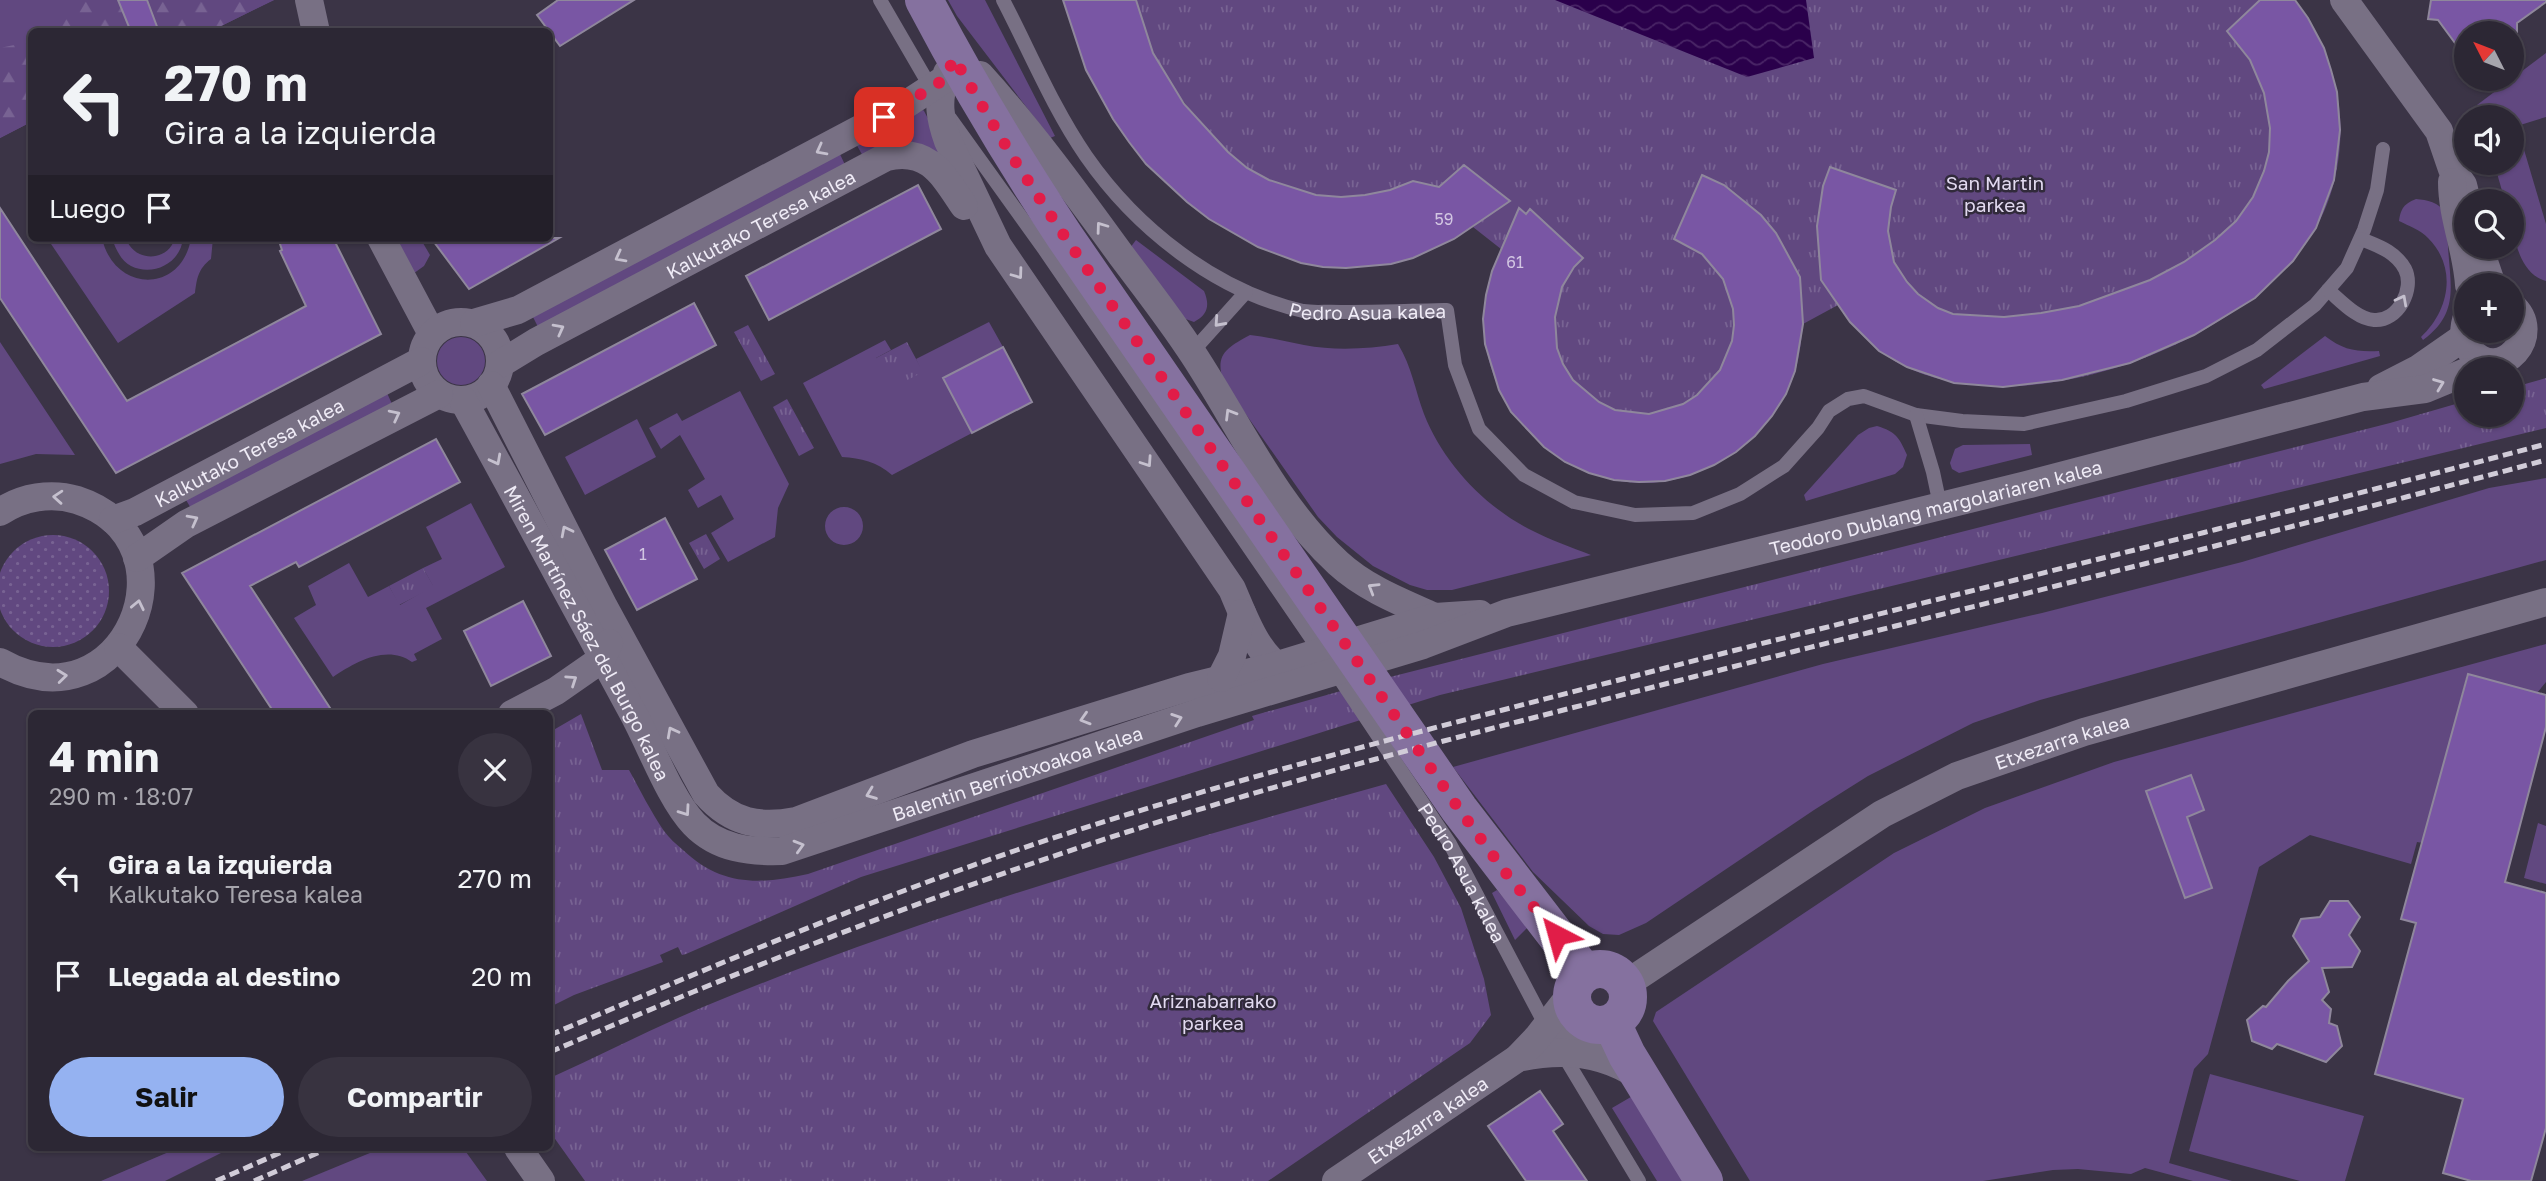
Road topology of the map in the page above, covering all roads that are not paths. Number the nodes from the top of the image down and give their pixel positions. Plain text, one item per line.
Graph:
1 (309, 0) edge
2 (880, 0) edge
3 (1003, 0) edge
4 (2344, 0) edge
5 (315, 28) edge
6 (939, 60) edge
7 (2383, 149) dead end
8 (2452, 169) junction
9 (2464, 189) edge
10 (2361, 239) junction
11 (384, 242) edge
12 (998, 246) junction
13 (2468, 273) edge
14 (2328, 290) junction
15 (1246, 292) junction
16 (2525, 311) edge
17 (474, 323) junction
18 (432, 334) junction
19 (2454, 338) edge
20 (2546, 349) edge
21 (1192, 352) junction
22 (2499, 357) edge
23 (2516, 357) edge
24 (421, 361) junction
25 (496, 375) junction
26 (2454, 377) edge
27 (451, 397) junction
28 (2363, 397) junction
29 (1916, 415) junction
30 (1940, 505) junction
31 (0, 512) edge
32 (113, 520) junction
33 (137, 558) junction
34 (2546, 602) edge
35 (1242, 613) junction
36 (1507, 613) junction
37 (1435, 617) junction
38 (615, 628) junction
39 (118, 647) junction
40 (602, 659) junction
41 (0, 662) edge
42 (1275, 666) junction
43 (1221, 678) junction
44 (1302, 680) junction
45 (181, 710) edge
46 (520, 710) edge
47 (1421, 776) junction
48 (744, 820) joint
49 (732, 848) joint
50 (1579, 983) junction
51 (1626, 984) junction
52 (1602, 1024) junction
53 (1544, 1047) junction
54 (1640, 1077) junction
55 (520, 1151) edge
56 (541, 1181) edge
57 (1336, 1181) edge
58 (1639, 1181) edge
59 (1704, 1181) edge

1 - 5 street
2 - 6 lane, Pedro Asua kalea
3 - 15 lane, Pedro Asua kalea
4 - 8 street
6 - 12 street, Pedro Asua kalea
6 -> 17 street, Kalkutako Teresa kalea
21 -> 6 street, Pedro Asua kalea
6 - 47 main road, Pedro Asua kalea
7 - 10 lane
8 - 9 street
8 - 13 street
10 - 14 lane
14 -> 10 lane
11 - 18 street
25 -> 12 street, Kalkutako Teresa kalea
12 -> 35 street, Pedro Asua kalea
14 - 29 lane
15 -> 21 lane
15 - 29 lane, Pedro Asua kalea
16 - 22 street
17 - 18 street
17 - 25 street
18 - 24 street
19 - 28 street, Teodoro Dublang margolariaren kalea
20 - 23 street, Teodoro Dublang margolariaren kalea
37 -> 21 street, Pedro Asua kalea
24 - 27 street
24 - 32 street, Kalkutako Teresa kalea
25 - 27 street
38 -> 25 street, Miren Martínez Sáez del Burgo kalea
28 -> 26 street, Teodoro Dublang margolariaren kalea
33 -> 27 street, Kalkutako Teresa kalea
27 -> 40 street, Miren Martínez Sáez del Burgo kalea
28 - 30 street, Teodoro Dublang margolariaren kalea
29 - 30 lane
30 - 36 street, Teodoro Dublang margolariaren kalea
32 -> 31 street
32 - 33 street
39 -> 33 street
34 - 51 street, Etxezarra kalea
35 - 42 street, Pedro Asua kalea
35 - 43 street
36 - 37 street, Teodoro Dublang margolariaren kalea
36 - 44 street, Teodoro Dublang margolariaren kalea
37 - 42 street, Teodoro Dublang margolariaren kalea
38 - 40 street
48 -> 38 street, Miren Martínez Sáez del Burgo kalea
41 -> 39 street
39 - 45 street
46 -> 40 street
40 -> 49 street, Miren Martínez Sáez del Burgo kalea
42 - 43 street, Balentin Berriotxoakoa kalea
42 - 44 street, Pedro Asua kalea
43 -> 48 street, Balentin Berriotxoakoa kalea
49 -> 44 street, Balentin Berriotxoakoa kalea
47 - 50 main road, Pedro Asua kalea
47 - 53 lane, Pedro Asua kalea
50 - 51 main road
50 - 52 main road
50 - 53 street, Etxezarra kalea
51 - 52 main road
52 - 53 street, Etxezarra kalea
52 - 54 main road
53 - 54 street
53 - 57 street, Etxezarra kalea
53 - 58 lane, Pedro Asua kalea
54 - 59 main road
55 - 56 street

